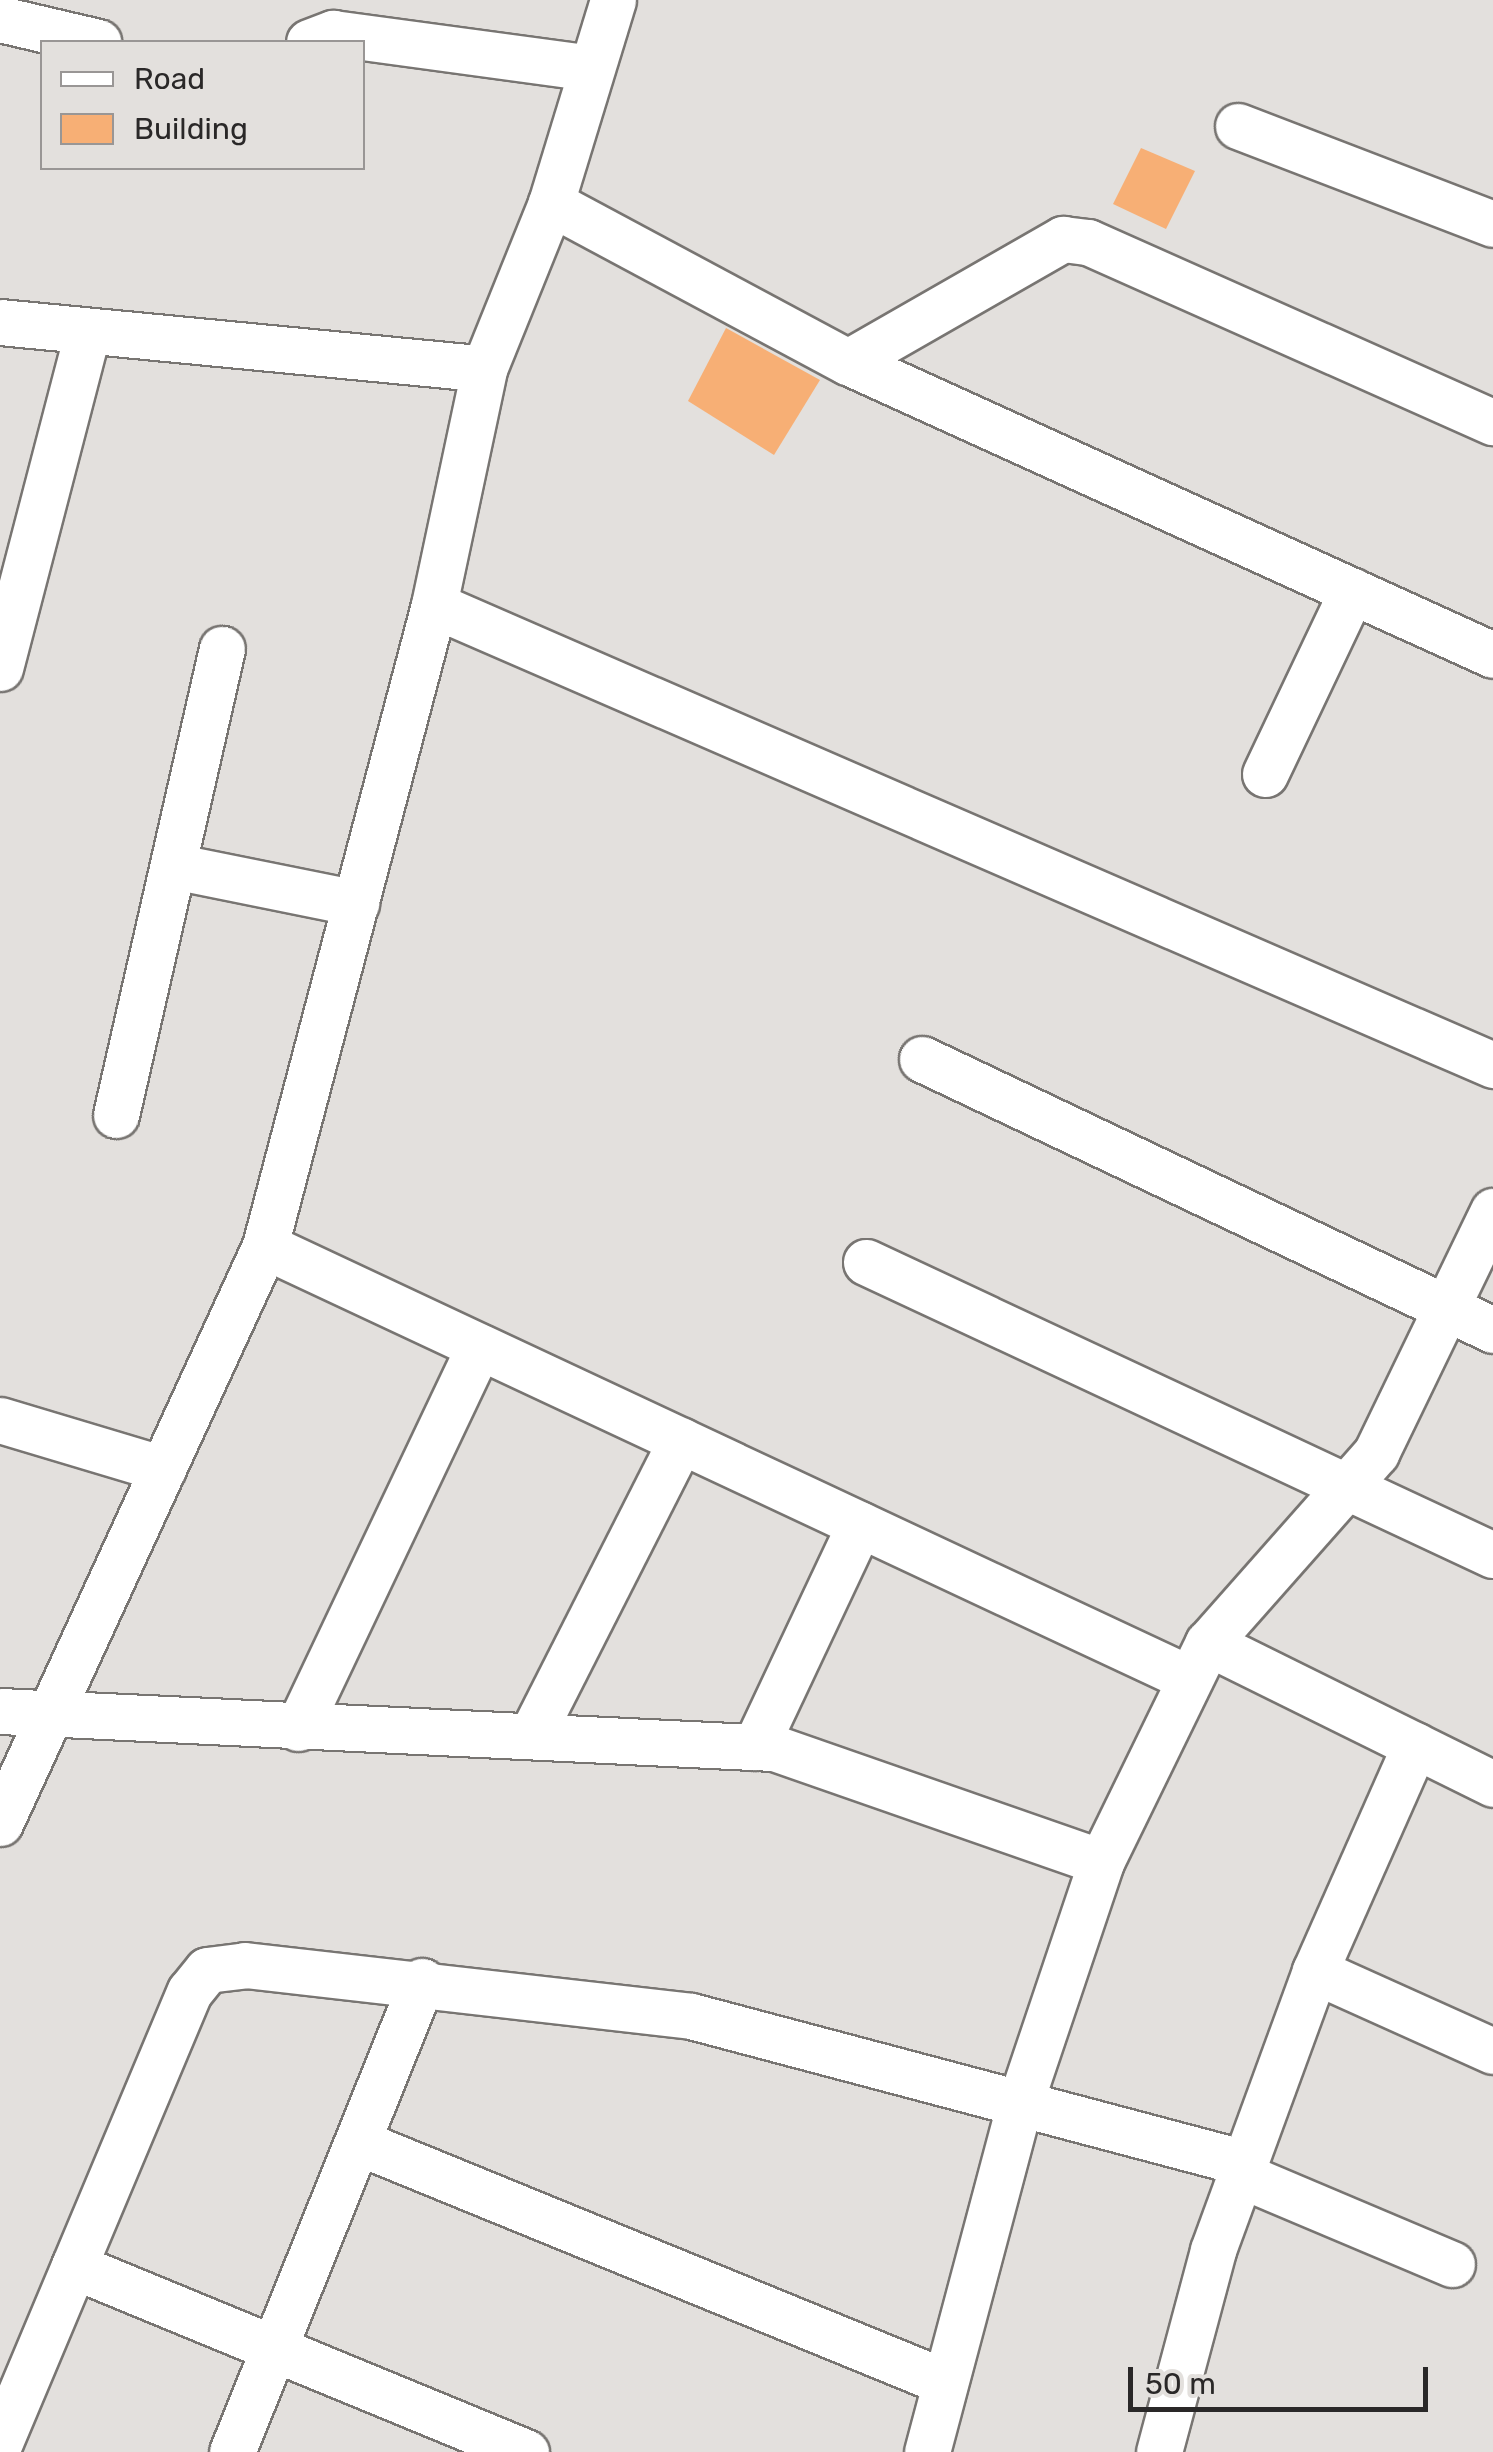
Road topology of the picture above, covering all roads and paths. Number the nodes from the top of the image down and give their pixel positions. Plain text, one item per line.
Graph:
1 (614, 0) edge
2 (0, 19) edge
3 (89, 40) edge
4 (314, 40) edge
5 (590, 68) junction
6 (1238, 126) dead end
7 (550, 203) junction
8 (1493, 224) edge
9 (0, 322) edge
10 (88, 333) junction
11 (848, 362) junction
12 (484, 368) junction
13 (1493, 422) edge
14 (1352, 591) junction
15 (434, 606) junction
16 (222, 649) dead end
17 (1493, 655) edge
18 (0, 668) edge
19 (1264, 774) dead end
20 (173, 866) junction
21 (356, 903) junction
22 (922, 1058) dead end
23 (1493, 1066) edge
24 (116, 1115) dead end
25 (1493, 1210) edge
26 (265, 1246) junction
27 (866, 1262) dead end
28 (1451, 1311) junction
29 (1493, 1330) edge
30 (479, 1346) junction
31 (0, 1420) edge
32 (681, 1440) junction
33 (163, 1468) junction
34 (1346, 1488) junction
35 (860, 1524) junction
36 (1493, 1555) edge
37 (1198, 1660) junction
38 (47, 1710) junction
39 (0, 1711) edge
40 (298, 1728) junction
41 (533, 1732) junction
42 (1415, 1745) junction
43 (756, 1747) junction
44 (1493, 1784) edge
45 (0, 1823) edge
46 (1101, 1862) junction
47 (1316, 1970) junction
48 (422, 1982) junction
49 (1493, 2051) edge
50 (1019, 2106) junction
51 (358, 2142) junction
52 (1243, 2169) junction
53 (1452, 2264) dead end
54 (74, 2266) junction
55 (276, 2349) junction
56 (946, 2382) junction
57 (0, 2442) edge
58 (232, 2452) edge
59 (526, 2452) edge
60 (927, 2452) edge
61 (1159, 2452) edge

1 - 5 street
2 - 3 street
4 - 5 street
5 - 7 street
6 - 8 street
7 - 11 street
7 - 12 street
9 - 10 street
10 - 12 street
10 - 18 street
11 - 13 street
11 - 14 street
12 - 15 street
14 - 17 street
14 - 19 street
15 - 21 street
15 - 23 street
16 - 20 street
20 - 21 street
20 - 24 street
21 - 26 street
22 - 28 street
25 - 28 street
26 - 30 street
26 - 33 street
27 - 34 street
28 - 29 street
28 - 34 street
30 - 32 street
30 - 40 street
31 - 33 street
32 - 35 street
32 - 41 street
33 - 38 street
34 - 36 street
34 - 37 street
35 - 37 street
35 - 43 street
37 - 42 street
37 - 46 street
38 - 39 street
38 - 40 street
38 - 45 street
40 - 41 street
41 - 43 street
42 - 44 street
42 - 47 street
43 - 46 street
46 - 50 street
47 - 49 street
47 - 52 street
48 - 50 street
48 - 51 street
48 - 54 street
50 - 52 street
50 - 56 street
51 - 55 street
51 - 56 street
52 - 53 street
52 - 61 street
54 - 55 street
54 - 57 street
55 - 58 street
55 - 59 street
56 - 60 street

